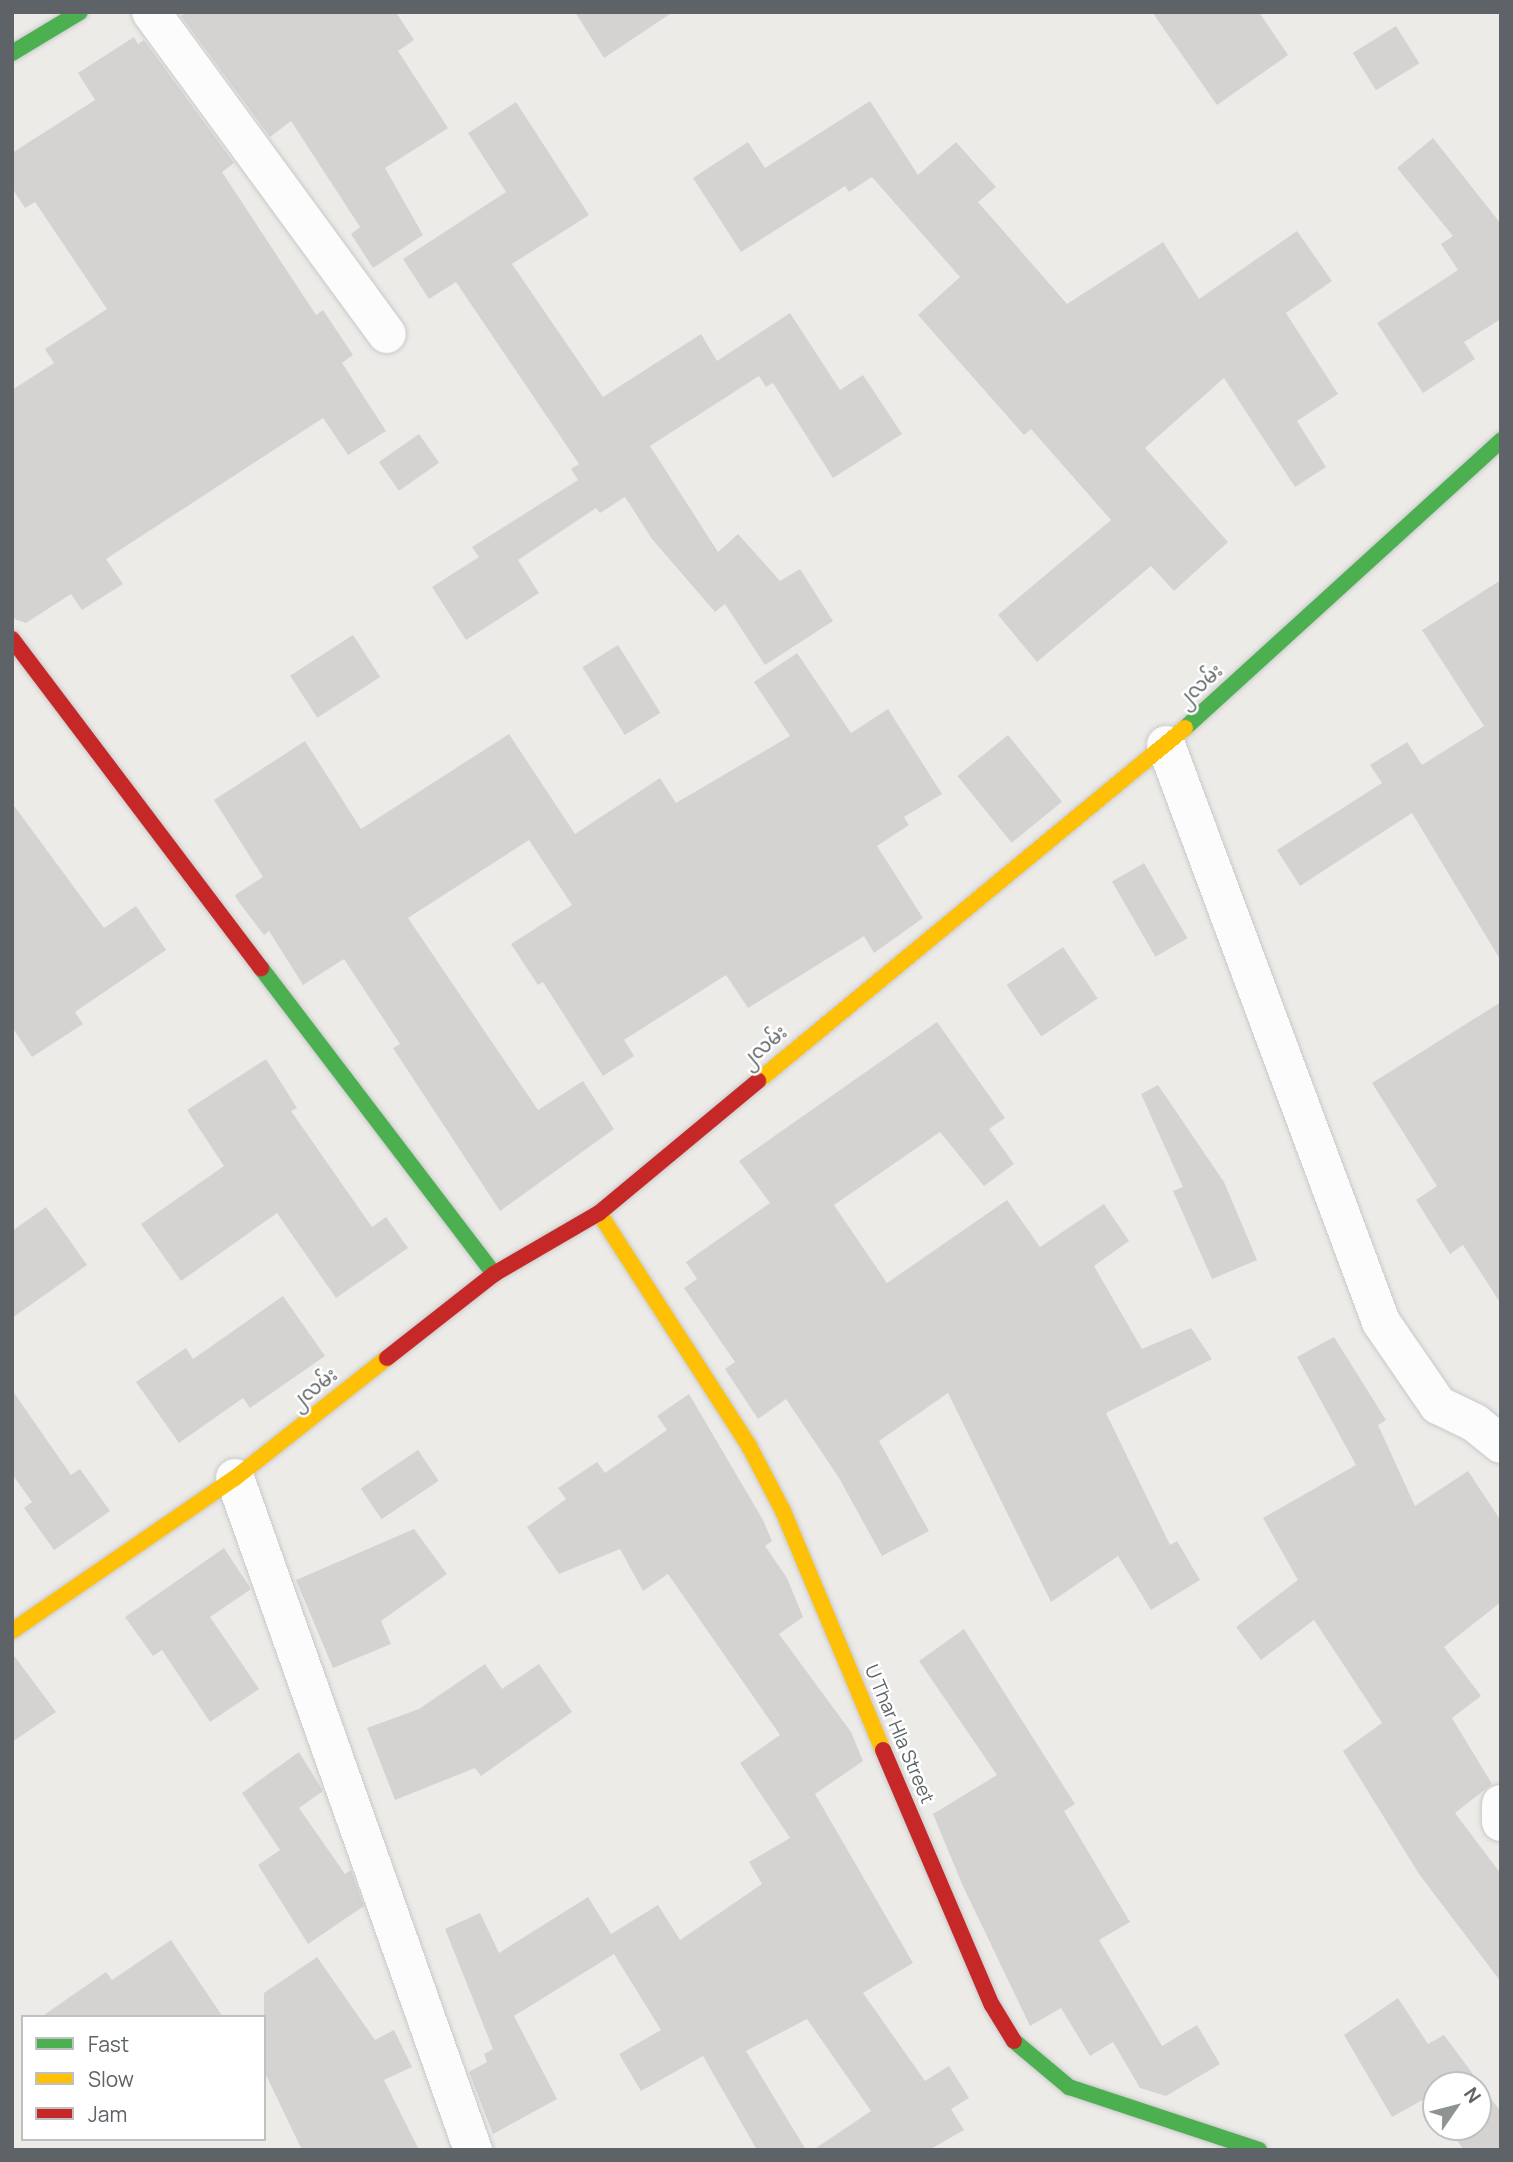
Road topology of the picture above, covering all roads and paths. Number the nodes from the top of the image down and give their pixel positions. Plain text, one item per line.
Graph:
1 (152, 12) edge
2 (59, 17) edge
3 (12, 53) edge
4 (387, 334) dead end
5 (1501, 440) edge
6 (12, 639) edge
7 (1166, 745) junction
8 (599, 1213) junction
9 (494, 1274) junction
10 (1501, 1444) edge
11 (234, 1478) junction
12 (12, 1631) edge
13 (1501, 1804) edge
14 (1501, 1822) edge
15 (473, 2150) edge
16 (1259, 2150) edge

1 - 4 street
2 - 3 street
5 - 7 street, ၂လမ်း
6 - 9 street
7 - 8 street, ၂လမ်း
7 - 10 street
8 - 9 street, ၂လမ်း
8 - 16 street, U Thar Hla Street
9 - 11 street, ၂လမ်း
11 - 12 street, ၂လမ်း
11 - 15 street
13 - 14 street

